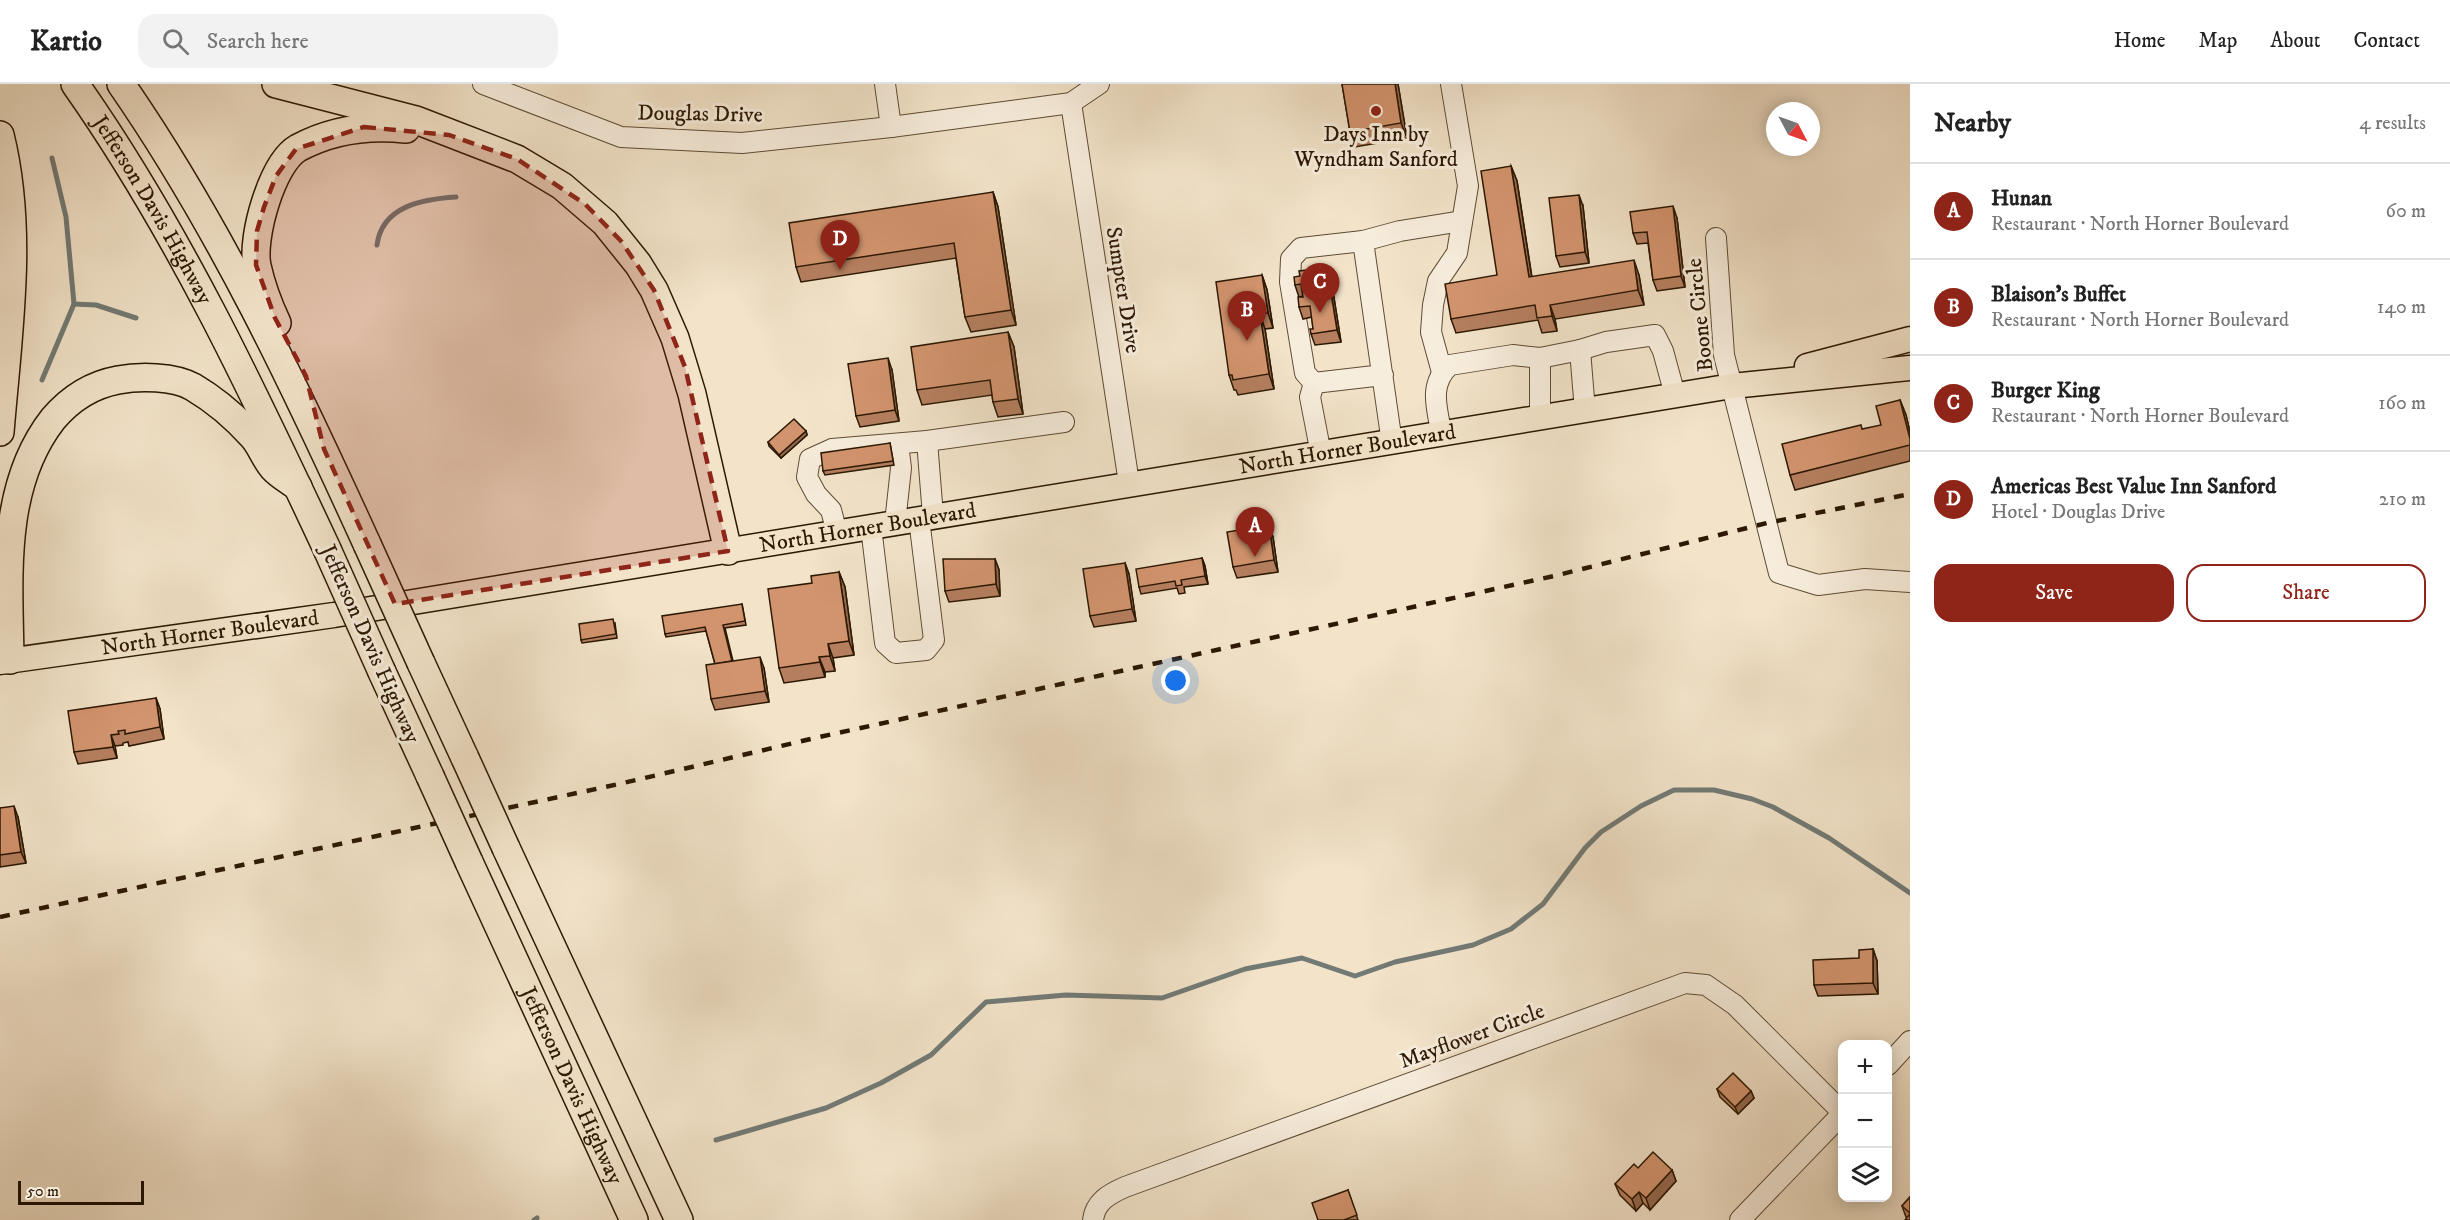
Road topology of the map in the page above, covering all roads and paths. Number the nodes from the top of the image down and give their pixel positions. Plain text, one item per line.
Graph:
1 (75, 84) edge
2 (121, 84) edge
3 (276, 84) edge
4 (483, 84) edge
5 (885, 84) edge
6 (1099, 84) edge
7 (1451, 84) edge
8 (1071, 103) junction
9 (891, 128) junction
10 (0, 135) edge
11 (449, 135) junction
12 (1462, 221) junction
13 (1716, 238) dead end
14 (1363, 241) junction
15 (1910, 339) edge
16 (1580, 350) junction
17 (1540, 358) junction
18 (1910, 368) edge
19 (1442, 372) junction
20 (1383, 375) junction
21 (1314, 383) junction
22 (1732, 386) junction
23 (1675, 395) junction
24 (1585, 411) junction
25 (1540, 418) junction
26 (1064, 422) dead end
27 (0, 432) edge
28 (1442, 435) junction
29 (927, 441) junction
30 (1392, 443) junction
31 (898, 444) junction
32 (324, 449) junction
33 (1321, 454) junction
34 (1129, 483) junction
35 (298, 487) junction
36 (926, 518) junction
37 (896, 523) junction
38 (871, 527) junction
39 (837, 532) junction
40 (728, 551) junction
41 (1910, 582) edge
42 (5, 661) edge
43 (1910, 1041) edge
44 (1892, 1060) edge
45 (1838, 1109) edge
46 (1838, 1117) edge
47 (634, 1220) edge
48 (679, 1220) edge
49 (1093, 1220) edge
50 (1740, 1220) edge

1 - 35 highway, Jefferson Davis Highway
2 - 32 highway, Jefferson Davis Highway
3 - 11 highway
4 - 9 street, Douglas Drive
5 - 9 street
6 - 8 street, Douglas Drive
7 - 12 street
8 - 9 street, Douglas Drive
8 - 34 street, Sumpter Drive
10 - 27 highway
11 - 32 highway
11 - 40 highway
12 - 14 street
12 - 19 street
13 - 22 street, Boone Circle
14 - 20 street
14 - 21 street
15 - 22 main road, North Horner Boulevard
16 - 17 street
16 - 23 street
16 - 24 street
17 - 19 street
17 - 25 street
18 - 22 main road, North Horner Boulevard
19 - 28 street
20 - 21 street
20 - 30 street
21 - 33 street
22 - 23 main road, North Horner Boulevard
22 - 41 street, Boone Circle
23 - 24 main road, North Horner Boulevard
24 - 25 main road, North Horner Boulevard
25 - 28 main road, North Horner Boulevard
26 - 29 street
28 - 30 main road, North Horner Boulevard
29 - 31 street
29 - 36 street
30 - 33 main road, North Horner Boulevard
31 - 37 street
31 - 39 street
32 - 48 highway, Jefferson Davis Highway, bridge
33 - 34 main road, North Horner Boulevard
34 - 36 main road, North Horner Boulevard
35 - 42 highway
35 - 47 highway, Jefferson Davis Highway, bridge
36 - 37 main road, North Horner Boulevard
36 - 38 street
37 - 38 main road, North Horner Boulevard
38 - 39 main road, North Horner Boulevard
39 - 40 main road, North Horner Boulevard
40 - 42 main road, North Horner Boulevard
43 - 44 street
45 - 49 street, Mayflower Circle
46 - 50 street

